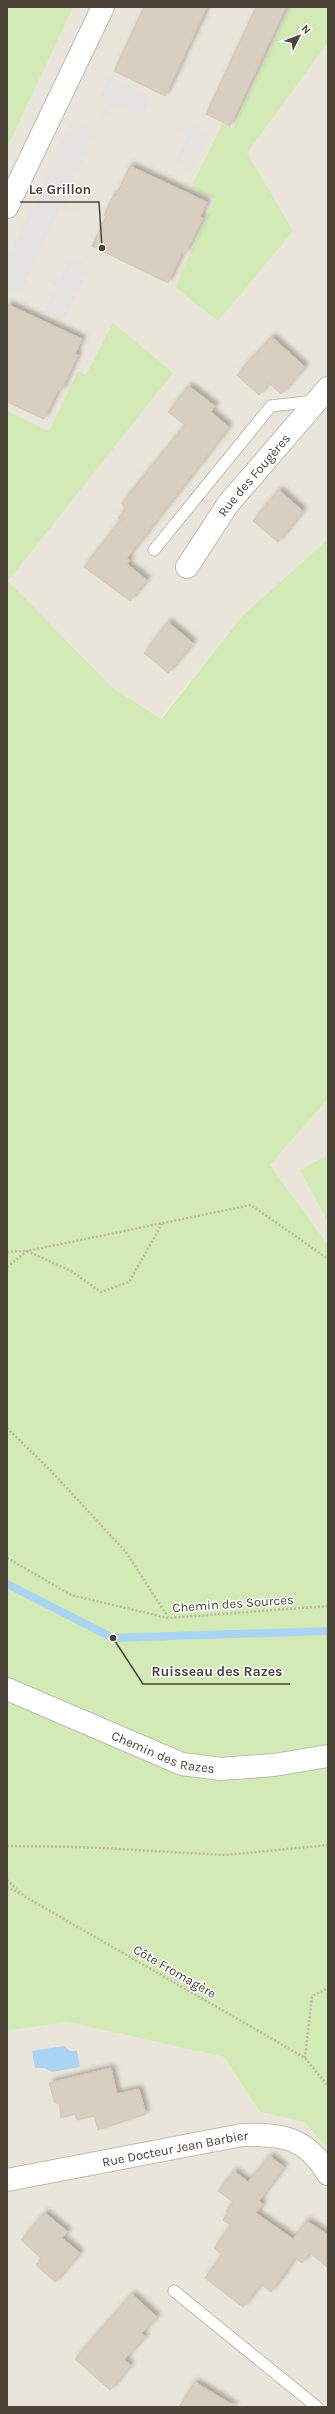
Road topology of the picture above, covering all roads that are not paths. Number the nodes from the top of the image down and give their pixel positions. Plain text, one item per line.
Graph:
1 (103, 7) edge
2 (7, 208) edge
3 (322, 394) edge
4 (154, 550) dead end
5 (187, 567) dead end
6 (7, 1689) edge
7 (328, 1756) edge
8 (328, 2174) edge
9 (7, 2180) edge
10 (174, 2291) dead end
11 (317, 2407) edge

1 - 2 street
3 - 4 lane
3 - 5 street, Rue des Fougères
6 - 7 street, Chemin des Razes
8 - 9 street, Rue Docteur Jean Barbier
10 - 11 lane

